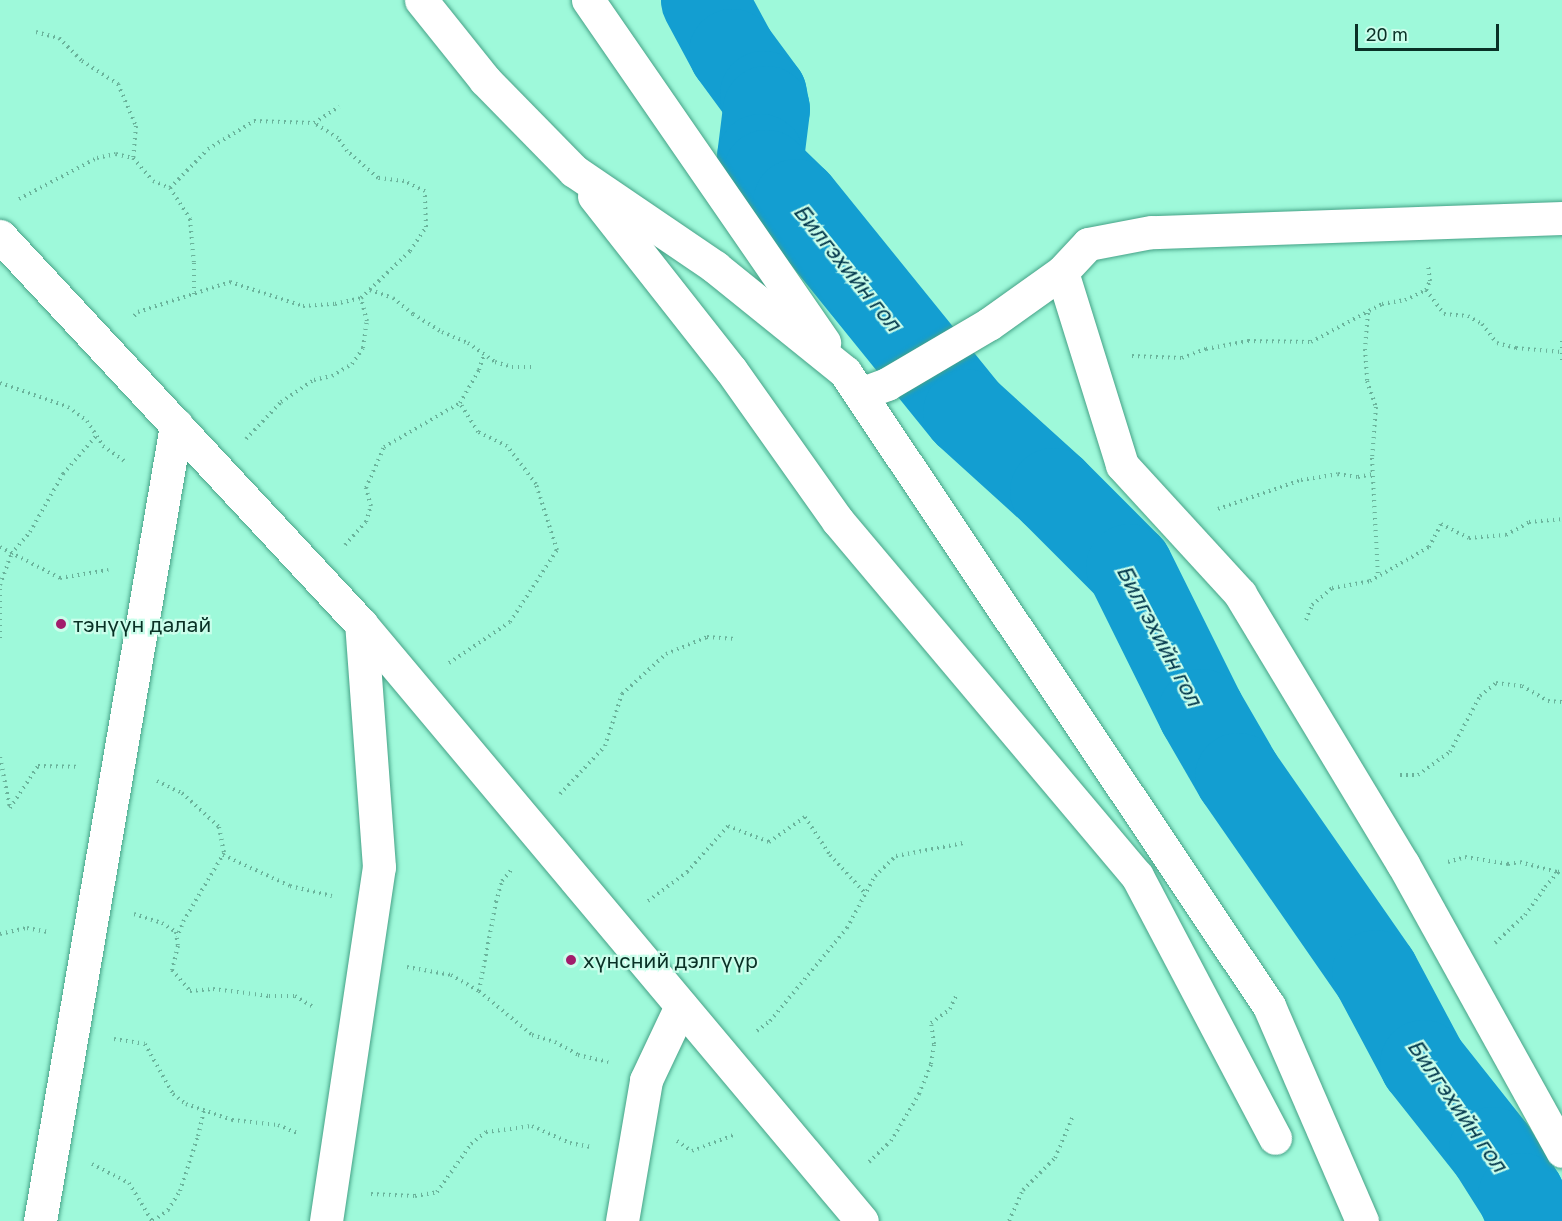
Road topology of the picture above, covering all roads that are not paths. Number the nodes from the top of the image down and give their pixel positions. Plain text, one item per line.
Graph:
1 (421, 0) edge
2 (588, 0) edge
3 (574, 171) junction
4 (1562, 218) edge
5 (2, 248) edge
6 (1062, 272) junction
7 (864, 384) junction
8 (176, 425) junction
9 (361, 624) junction
10 (681, 1006) junction
11 (1275, 1138) dead end
12 (1562, 1151) edge
13 (40, 1221) edge
14 (326, 1221) edge
15 (621, 1221) edge
16 (862, 1221) edge
17 (1362, 1221) edge

1 - 3 street
2 - 7 street
3 - 7 street
3 - 11 street
4 - 6 street
5 - 8 street
6 - 7 street
6 - 12 street
7 - 17 street
8 - 9 street
8 - 13 street
9 - 10 street
9 - 14 street
10 - 15 street
10 - 16 street

